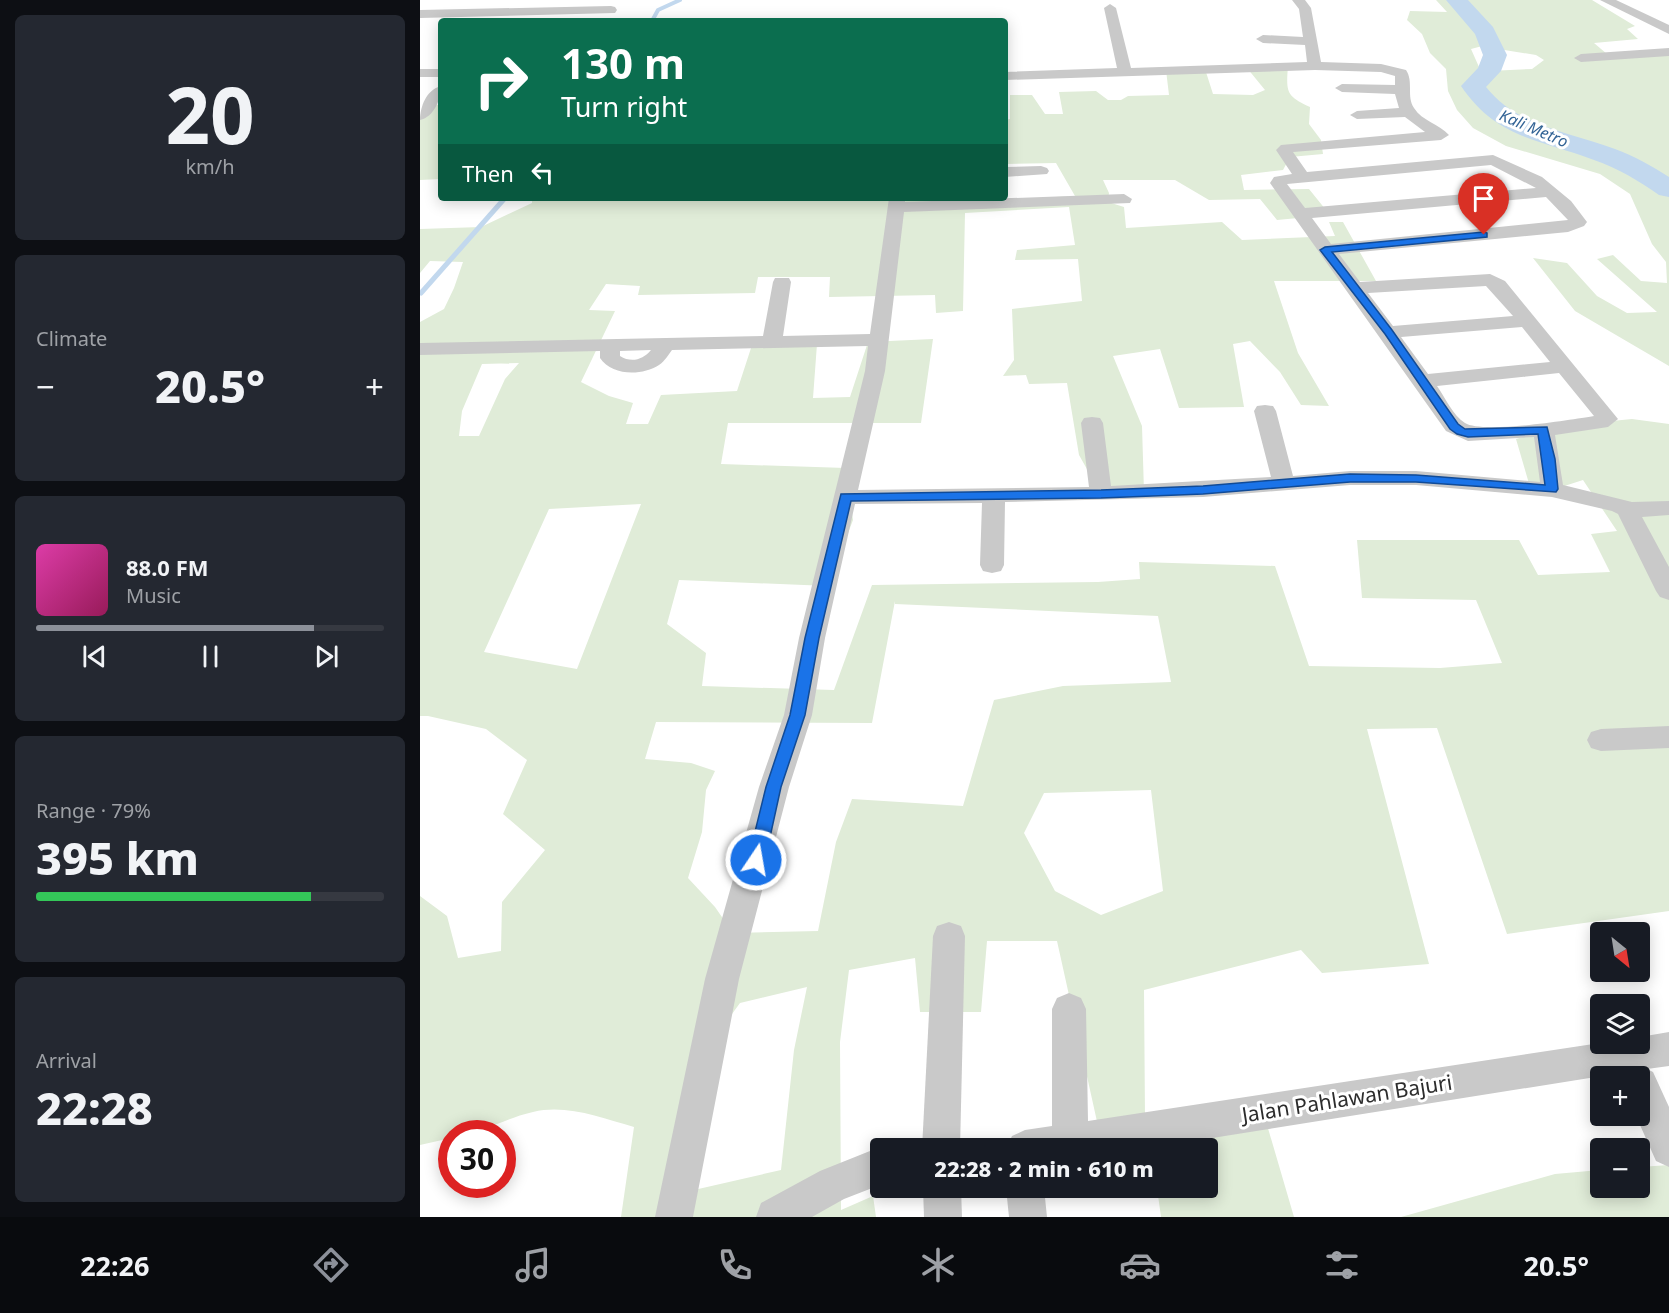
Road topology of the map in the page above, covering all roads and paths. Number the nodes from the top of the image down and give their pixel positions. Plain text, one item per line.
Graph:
1 (1298, 0) edge
2 (1606, 0) edge
3 (1110, 8) dead end
4 (611, 10) dead end
5 (420, 14) edge
6 (1669, 30) edge
7 (1263, 39) dead end
8 (1310, 41) junction
9 (1669, 52) edge
10 (1581, 58) dead end
11 (1315, 66) junction
12 (420, 73) edge
13 (438, 73) edge
14 (1125, 73) junction
15 (1008, 76) edge
16 (1342, 87) dead end
17 (1402, 90) junction
18 (438, 94) edge
19 (1408, 112) junction
20 (1357, 115) dead end
21 (420, 117) edge
22 (1440, 135) junction
23 (1493, 160) junction
24 (1041, 171) dead end
25 (1008, 172) edge
26 (1303, 177) junction
27 (1551, 192) junction
28 (1124, 199) dead end
29 (972, 201) edge
30 (1008, 201) edge
31 (896, 202) edge
32 (1299, 214) junction
33 (1325, 250) junction
34 (782, 282) dead end
35 (1355, 288) junction
36 (1527, 321) junction
37 (1388, 332) junction
38 (879, 340) junction
39 (772, 343) junction
40 (421, 350) edge
41 (1563, 367) junction
42 (1424, 381) junction
43 (1265, 411) dead end
44 (1092, 423) dead end
45 (1543, 430) junction
46 (1284, 483) junction
47 (1552, 489) junction
48 (1101, 494) junction
49 (994, 495) junction
50 (845, 497) junction
51 (1669, 508) edge
52 (1627, 510) junction
53 (992, 565) dead end
54 (1669, 591) edge
55 (1669, 737) edge
56 (1601, 740) dead end
57 (949, 936) dead end
58 (1069, 1009) dead end
59 (1669, 1049) edge
60 (1643, 1066) edge
61 (1590, 1077) edge
62 (1650, 1107) edge
63 (941, 1138) edge
64 (1070, 1138) edge
65 (1102, 1138) edge
66 (1669, 1148) edge
67 (870, 1170) edge
68 (942, 1198) edge
69 (1026, 1198) edge
70 (674, 1217) edge
71 (775, 1217) edge
72 (943, 1217) edge
73 (1028, 1217) edge

1 - 8 street
2 - 6 street
3 - 14 street
4 - 5 street
7 - 8 street
8 - 11 street
9 - 10 street
11 - 14 street
11 - 17 street
12 - 13 street
14 - 15 street
16 - 17 street
17 - 19 street
18 - 21 street
19 - 20 street
19 - 22 street
22 - 23 street
22 - 26 street
23 - 26 street
23 - 27 street
24 - 25 street
26 - 32 street
27 - 32 street
27 - 33 street
28 - 30 street
29 - 31 street
31 - 38 street
32 - 33 street
33 - 35 street
34 - 39 street
35 - 36 street
35 - 37 street
36 - 37 street
36 - 41 street
37 - 42 street
38 - 39 street
38 - 50 street
39 - 40 street
41 - 42 street
41 - 45 street
42 - 45 street
43 - 46 street
44 - 48 street
45 - 47 street
46 - 47 street
46 - 48 street
47 - 52 street
48 - 49 street
49 - 50 street
49 - 53 street
50 - 70 street
51 - 52 street
52 - 54 street
55 - 56 street
57 - 63 street
58 - 64 street
59 - 60 street, Jalan Pahlawan Bajuri
61 - 65 street, Jalan Pahlawan Bajuri
62 - 66 street
67 - 71 street
68 - 72 street
69 - 73 street

